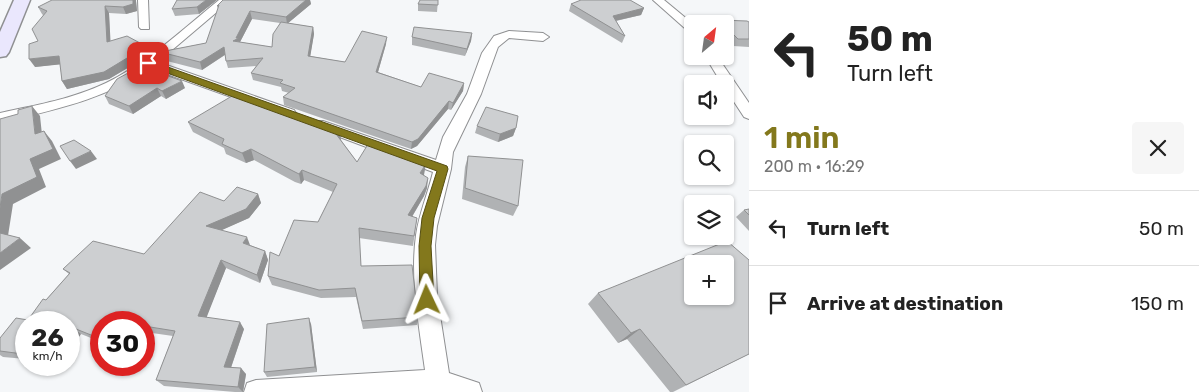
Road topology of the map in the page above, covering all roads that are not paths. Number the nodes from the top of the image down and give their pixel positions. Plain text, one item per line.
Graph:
1 (22, 0) edge
2 (143, 0) edge
3 (226, 0) edge
4 (658, 0) edge
5 (684, 22) edge
6 (145, 27) dead end
7 (543, 37) dead end
8 (0, 52) edge
9 (148, 63) junction
10 (717, 65) edge
11 (749, 114) edge
12 (0, 118) edge
13 (443, 169) junction
14 (438, 382) junction
15 (256, 392) edge
16 (470, 392) edge

1 - 8 street
2 - 6 street
3 - 9 street
4 - 5 street
7 - 13 street
9 - 12 street
9 - 13 street
10 - 11 street
13 - 14 street
14 - 15 street
14 - 16 street

